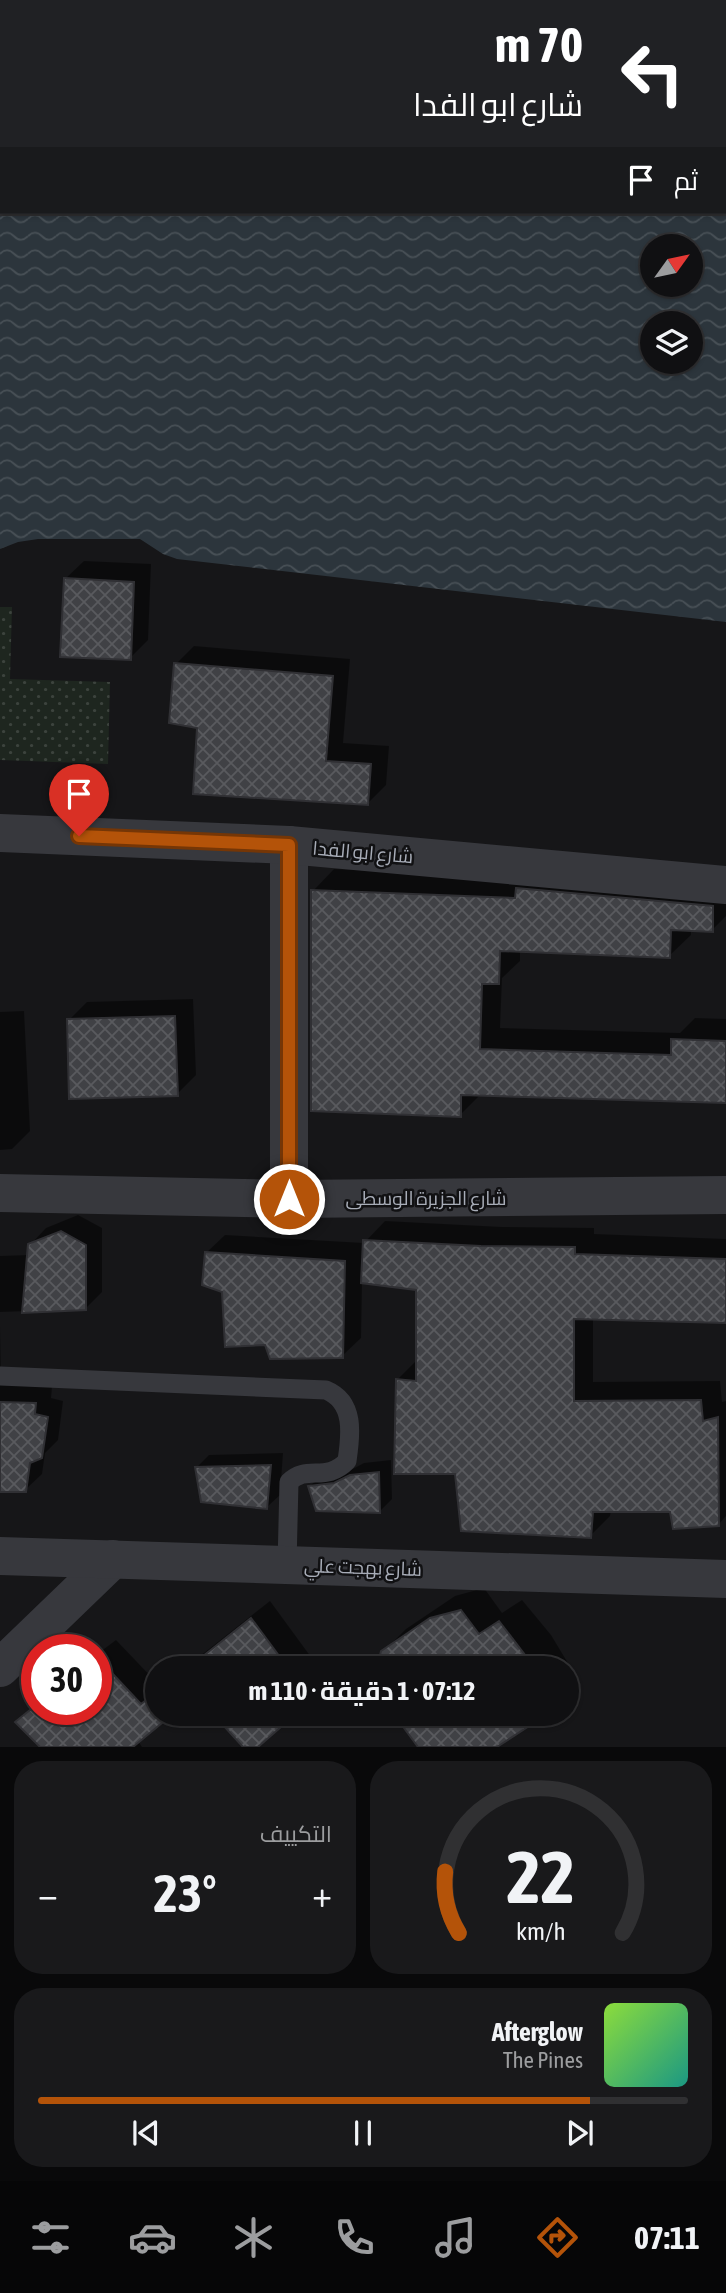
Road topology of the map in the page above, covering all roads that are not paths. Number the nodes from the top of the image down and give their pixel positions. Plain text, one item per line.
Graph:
1 (0, 833) edge
2 (289, 845) junction
3 (726, 885) edge
4 (0, 1193) edge
5 (726, 1195) edge
6 (289, 1199) junction
7 (0, 1376) edge
8 (0, 1556) edge
9 (113, 1559) junction
10 (287, 1565) junction
11 (726, 1579) edge
12 (0, 1668) edge

1 - 2 street, شارع ابو الفدا
2 - 3 street, شارع ابو الفدا
2 - 6 street
4 - 6 street, شارع الجزيرة الوسطى
5 - 6 street, شارع الجزيرة الوسطى
7 - 10 lane
8 - 9 street, شارع بهجت علي
9 - 10 street, شارع بهجت علي
9 - 12 street
10 - 11 street, شارع بهجت علي

